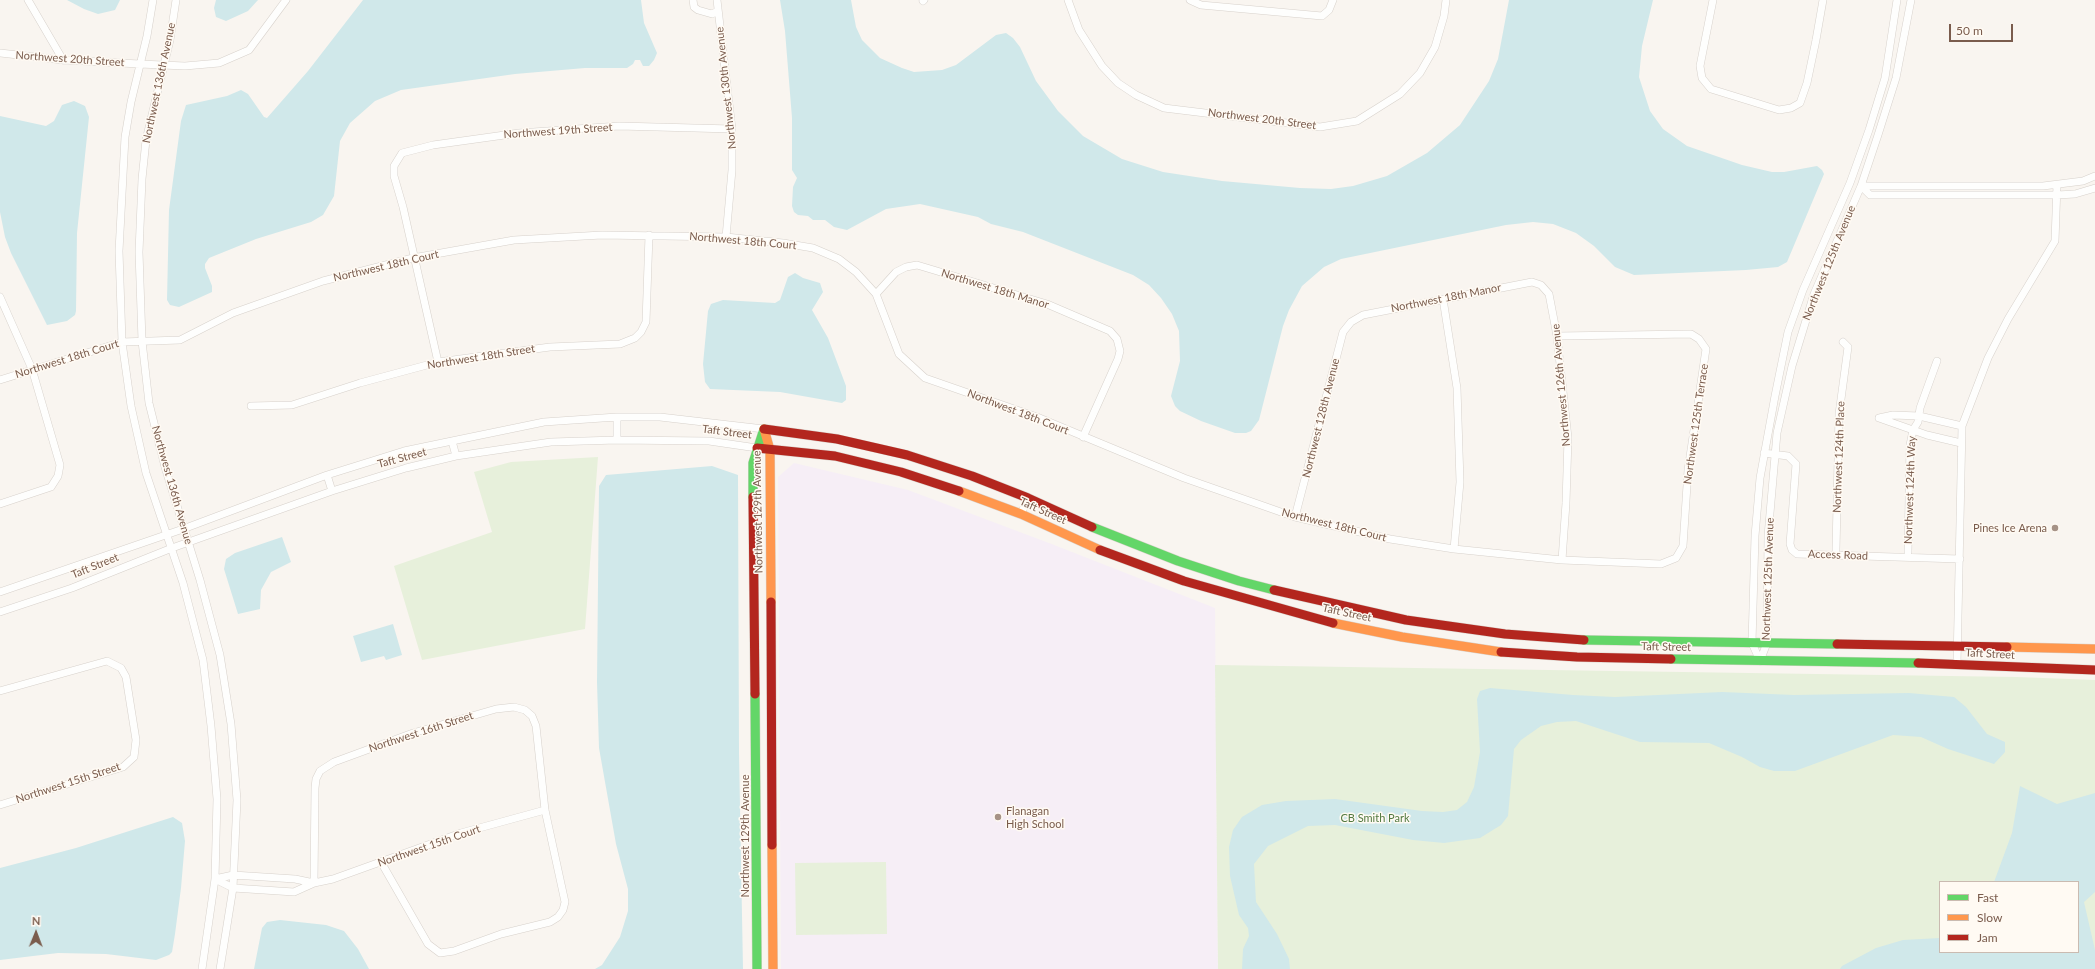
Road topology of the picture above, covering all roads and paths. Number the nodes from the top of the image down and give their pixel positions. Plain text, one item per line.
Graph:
1 (28, 0) edge
2 (153, 0) edge
3 (176, 0) edge
4 (286, 0) edge
5 (693, 0) edge
6 (717, 0) edge
7 (1068, 0) edge
8 (1190, 0) edge
9 (1333, 0) edge
10 (1446, 0) edge
11 (1713, 0) edge
12 (1823, 0) edge
13 (1897, 0) edge
14 (1911, 0) edge
15 (718, 11) junction
16 (0, 53) edge
17 (62, 60) junction
18 (140, 64) junction
19 (163, 65) junction
20 (732, 129) junction
21 (2095, 176) edge
22 (2057, 185) junction
23 (1861, 186) junction
24 (2095, 188) edge
25 (2057, 195) junction
26 (649, 235) junction
27 (726, 237) junction
28 (413, 258) junction
29 (1541, 285) joint
30 (876, 294) junction
31 (0, 297) edge
32 (1444, 299) junction
33 (1352, 322) joint
34 (1557, 336) junction
35 (142, 341) junction
36 (122, 342) junction
37 (1843, 342) dead end
38 (1937, 361) dead end
39 (438, 362) junction
40 (32, 369) junction
41 (0, 380) edge
42 (251, 406) dead end
43 (1919, 416) junction
44 (617, 417) junction
45 (1962, 426) junction
46 (764, 430) junction
47 (1913, 430) junction
48 (1083, 437) junction
49 (617, 440) junction
50 (452, 441) junction
51 (1961, 443) junction
52 (757, 448) junction
53 (770, 450) junction
54 (1764, 453) junction
55 (1776, 454) junction
56 (456, 456) junction
57 (327, 475) junction
58 (332, 491) junction
59 (1028, 498) junction
60 (0, 504) edge
61 (1021, 514) junction
62 (1295, 517) junction
63 (183, 529) junction
64 (167, 534) junction
65 (188, 543) junction
66 (172, 548) junction
67 (1454, 549) junction
68 (1836, 550) dead end
69 (1908, 552) dead end
70 (1676, 558) joint
71 (1960, 559) junction
72 (1562, 560) junction
73 (0, 592) edge
74 (0, 612) edge
75 (1752, 643) junction
76 (1767, 643) junction
77 (1957, 647) junction
78 (2095, 649) edge
79 (1760, 662) junction
80 (1957, 664) junction
81 (2095, 670) edge
82 (0, 691) edge
83 (0, 805) edge
84 (545, 810) junction
85 (773, 842) junction
86 (757, 854) junction
87 (381, 862) junction
88 (234, 875) junction
89 (215, 879) junction
90 (314, 883) junction
91 (233, 888) junction
92 (202, 969) edge
93 (220, 969) edge
94 (757, 969) edge
95 (773, 969) edge

1 - 17 street
2 - 18 street, Northwest 136th Avenue
3 - 19 street, Northwest 136th Avenue
4 - 19 street, Northwest 20th Street
5 - 15 street, Northwest 130th Avenue
6 - 15 street, Northwest 130th Avenue
7 - 10 street, Northwest 20th Street
8 - 9 street
11 - 12 street
13 - 54 street, Northwest 125th Avenue
14 - 23 street, Northwest 125th Avenue
15 - 20 street, Northwest 130th Avenue
16 - 17 street, Northwest 20th Street
17 - 18 street, Northwest 20th Street
18 - 19 street, Northwest 20th Street
18 - 36 street, Northwest 136th Avenue
19 - 35 street, Northwest 136th Avenue
20 - 27 street, Northwest 130th Avenue
20 - 28 street, Northwest 19th Street
21 - 22 street
22 - 23 street
22 - 25 street
23 - 25 street
23 - 55 street, Northwest 125th Avenue
24 - 25 street
25 - 45 street
26 - 27 street, Northwest 18th Court
26 - 28 street, Northwest 18th Court
26 - 39 street, Northwest 18th Street
27 - 30 street, Northwest 18th Court
28 - 35 street, Northwest 18th Court
28 - 39 street
29 - 32 street, Northwest 18th Manor
29 - 34 street, Northwest 126th Avenue
30 - 48 street, Northwest 18th Court
30 - 48 street, Northwest 18th Manor
31 - 40 street
32 - 33 street, Northwest 18th Manor
32 - 67 street
33 - 62 street, Northwest 128th Avenue
34 - 70 street, Northwest 125th Terrace
34 - 72 street, Northwest 126th Avenue
35 - 36 street, Northwest 18th Court
35 - 63 street, Northwest 136th Avenue
36 - 40 street, Northwest 18th Court
36 - 64 street, Northwest 136th Avenue
37 - 68 street, Northwest 124th Place
38 - 43 street, Northwest 124th Way
39 - 42 street, Northwest 18th Street
40 - 41 street, Northwest 18th Court
40 - 60 street
43 - 45 street
43 - 47 street, Northwest 124th Way
43 - 47 street
44 - 46 street, Taft Street
44 - 49 street
44 - 50 street, Taft Street
45 - 51 street
46 - 52 street, Northwest 129th Avenue
46 - 53 street, Northwest 129th Avenue
46 - 59 street, Taft Street
47 - 51 street
47 - 69 street, Northwest 124th Way
48 - 62 street, Northwest 18th Court
49 - 52 street, Taft Street
49 - 56 street, Taft Street
50 - 56 street
50 - 57 street, Taft Street
51 - 71 street
52 - 53 street, Taft Street
52 - 86 street, Northwest 129th Avenue
53 - 61 street, Taft Street
53 - 85 street, Northwest 129th Avenue
54 - 55 street, Access Road
54 - 75 street, Northwest 125th Avenue
55 - 71 street, Access Road
55 - 76 street, Northwest 125th Avenue
56 - 58 street, Taft Street
57 - 58 street
57 - 63 street, Taft Street
58 - 65 street, Taft Street
59 - 61 street
59 - 75 street, Taft Street
61 - 79 street, Taft Street
62 - 67 street, Northwest 18th Court
63 - 64 street, Taft Street
63 - 65 street, Northwest 136th Avenue
64 - 66 street, Northwest 136th Avenue
64 - 73 street, Taft Street
65 - 66 street, Taft Street
65 - 88 street, Northwest 136th Avenue
66 - 74 street, Taft Street
66 - 89 street, Northwest 136th Avenue
67 - 72 street, Northwest 18th Court
70 - 72 street, Northwest 18th Court
71 - 77 street
75 - 76 street, Taft Street
75 - 79 street, Northwest 125th Avenue
76 - 77 street, Taft Street
76 - 79 street, Northwest 125th Avenue
77 - 78 street, Taft Street
77 - 80 street
79 - 80 street, Taft Street
80 - 81 street, Taft Street
82 - 83 street, Northwest 15th Street
84 - 87 street, Northwest 15th Court
84 - 87 street
84 - 90 street, Northwest 16th Street
85 - 86 street
85 - 95 street, Northwest 129th Avenue
86 - 94 street, Northwest 129th Avenue
87 - 90 street, Northwest 15th Court
88 - 89 street, Northwest 15th Court
88 - 90 street, Northwest 15th Court
88 - 91 street, Northwest 136th Avenue
89 - 91 street, Northwest 15th Court
89 - 92 street, Northwest 136th Avenue
90 - 91 street, Northwest 15th Court
91 - 93 street, Northwest 136th Avenue

